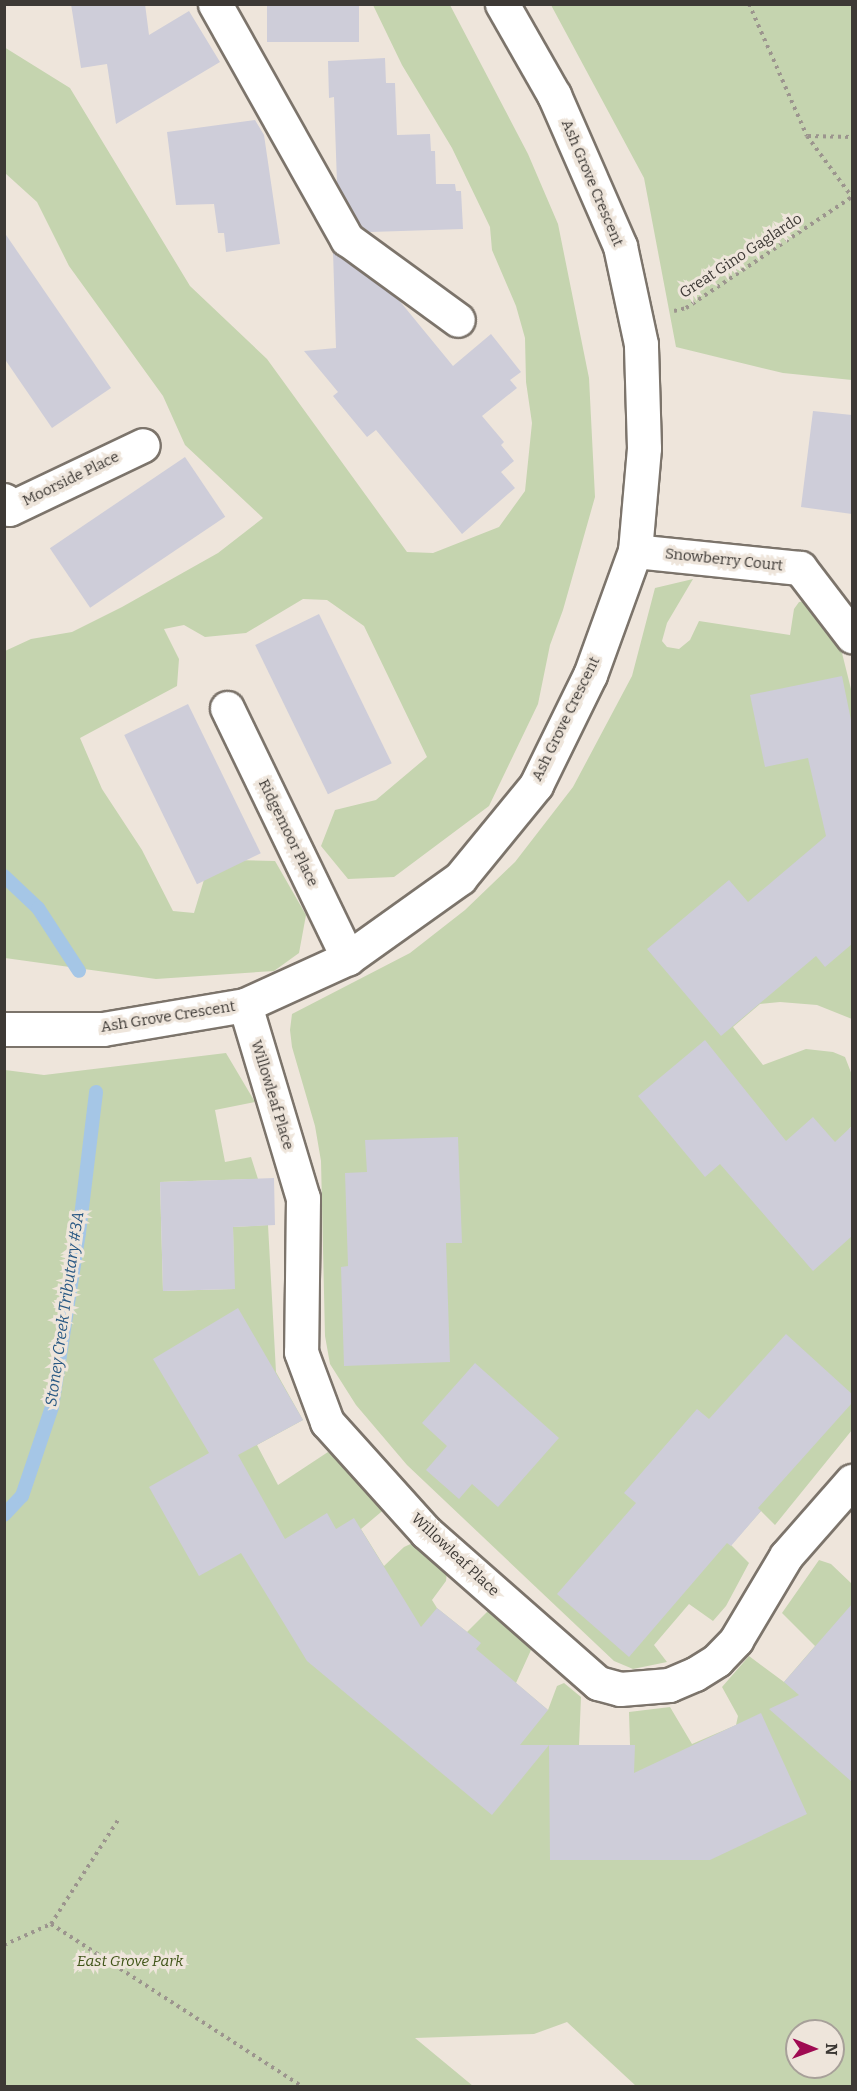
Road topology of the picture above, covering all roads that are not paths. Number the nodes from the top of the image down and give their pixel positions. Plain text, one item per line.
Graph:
1 (214, 4) edge
2 (502, 4) edge
3 (458, 320) dead end
4 (143, 445) dead end
5 (4, 500) edge
6 (635, 551) junction
7 (852, 636) edge
8 (227, 708) dead end
9 (348, 958) junction
10 (245, 1005) junction
11 (4, 1029) edge
12 (852, 1481) edge

1 - 3 street
2 - 6 street, Ash Grove Crescent
4 - 5 street, Moorside Place
6 - 7 street, Snowberry Court
6 - 9 street, Ash Grove Crescent
8 - 9 street, Ridgemoor Place
9 - 10 street, Ash Grove Crescent
10 - 11 street, Ash Grove Crescent
10 - 12 street, Willowleaf Place

